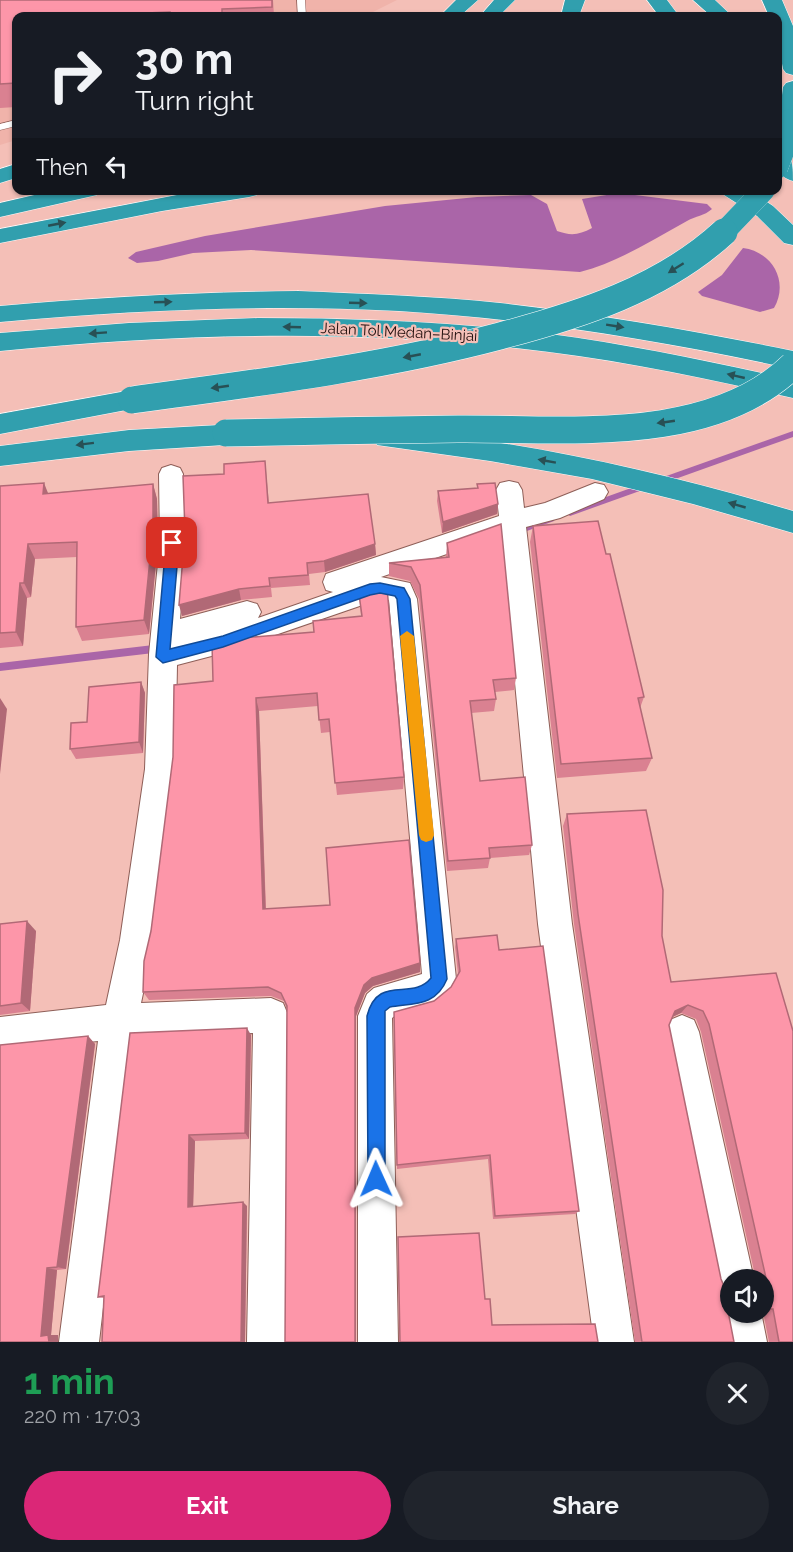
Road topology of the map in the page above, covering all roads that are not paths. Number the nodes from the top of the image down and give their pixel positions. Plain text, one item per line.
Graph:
1 (468, 0) edge
2 (505, 0) edge
3 (703, 0) edge
4 (454, 12) edge
5 (493, 12) edge
6 (717, 12) edge
7 (782, 23) edge
8 (793, 71) edge
9 (793, 87) edge
10 (782, 155) edge
11 (782, 160) edge
12 (793, 174) edge
13 (68, 195) edge
14 (218, 195) edge
15 (740, 195) edge
16 (759, 195) edge
17 (0, 210) edge
18 (0, 236) edge
19 (793, 238) edge
20 (0, 314) edge
21 (0, 342) edge
22 (793, 363) edge
23 (793, 389) edge
24 (132, 400) junction
25 (0, 417) edge
26 (0, 424) edge
27 (226, 434) junction
28 (0, 456) edge
29 (171, 474) dead end
30 (509, 490) dead end
31 (595, 492) dead end
32 (793, 522) edge
33 (514, 530) junction
34 (164, 645) junction
35 (120, 1021) junction
36 (682, 1032) dead end
37 (0, 1034) edge
38 (732, 1269) edge
39 (743, 1323) edge
40 (79, 1342) edge
41 (267, 1342) edge
42 (378, 1342) edge
43 (614, 1342) edge
44 (747, 1342) edge

1 - 4 highway
2 - 5 highway
3 - 6 highway
7 - 8 highway
9 - 10 highway, bridge
11 - 12 highway
13 - 17 highway
18 -> 14 highway
15 - 19 highway
16 -> 24 highway, bridge
20 -> 22 highway, Jalan Tol Medan–Binjai
23 -> 21 highway, Jalan Tol Medan–Binjai
22 -> 27 highway, bridge
24 - 25 highway
24 - 26 highway
27 -> 28 highway
32 -> 27 highway, bridge
29 - 34 street
30 - 33 street
31 - 33 street
33 - 34 street
33 - 43 street
34 - 35 street
34 - 42 street
35 - 37 street
35 - 40 street
35 - 41 street
36 - 38 street
39 - 44 street

